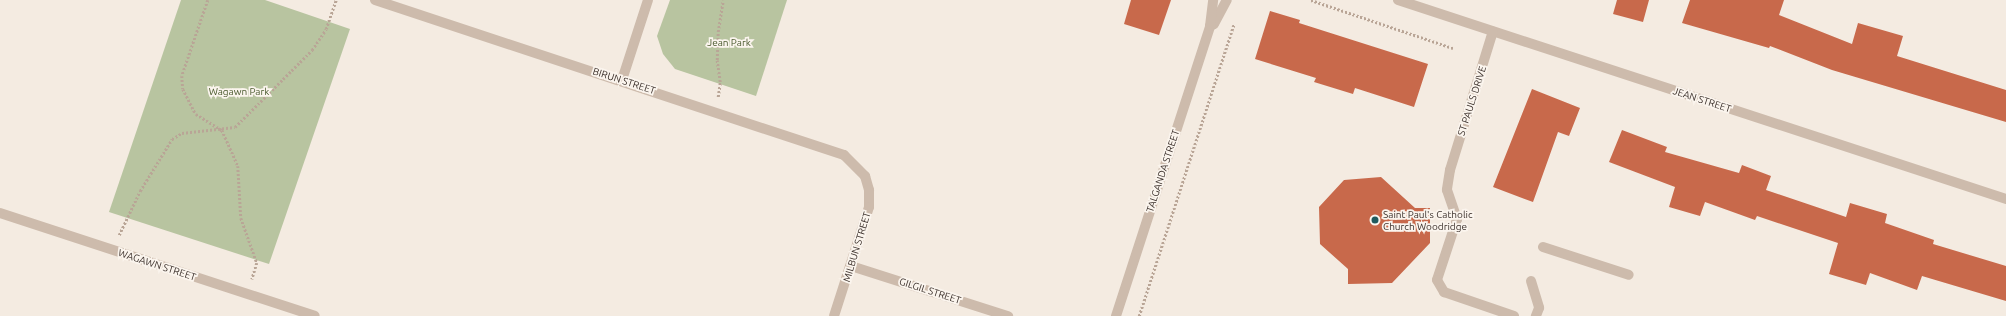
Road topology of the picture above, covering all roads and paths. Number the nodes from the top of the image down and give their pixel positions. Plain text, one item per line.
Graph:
1 (208, 0) edge
2 (336, 0) edge
3 (375, 0) edge
4 (648, 0) edge
5 (723, 0) edge
6 (1213, 0) edge
7 (1228, 0) edge
8 (1312, 0) edge
9 (1398, 0) edge
10 (1235, 23) dead end
11 (1210, 26) junction
12 (1493, 31) junction
13 (1453, 48) dead end
14 (622, 80) junction
15 (715, 111) junction
16 (222, 130) junction
17 (865, 176) joint
18 (2006, 200) edge
19 (0, 213) edge
20 (1543, 247) dead end
21 (112, 250) junction
22 (851, 266) junction
23 (1629, 275) dead end
24 (1531, 281) dead end
25 (247, 294) junction
26 (315, 316) edge
27 (834, 316) edge
28 (1008, 316) edge
29 (1116, 316) edge
30 (1139, 316) edge
31 (1514, 316) edge
32 (1536, 316) edge

1 - 16 path
2 - 16 path
3 - 14 street, BIRUN STREET
4 - 14 street
5 - 15 path
6 - 11 street, TALGANDA STREET
7 - 11 street, TALGANDA STREET
8 - 13 path
9 - 12 street, JEAN STREET
10 - 30 path
11 - 29 street, TALGANDA STREET
12 - 18 street, JEAN STREET
12 - 31 street, ST PAULS DRIVE
14 - 15 street, BIRUN STREET
15 - 17 street, BIRUN STREET
16 - 21 path
16 - 25 path
17 - 22 street, MILBUN STREET
19 - 21 street, WAGAWN STREET
20 - 23 street
21 - 25 street, WAGAWN STREET
22 - 27 street, MILBUN STREET
22 - 28 street, GILGIL STREET
24 - 32 street
25 - 26 street, WAGAWN STREET

